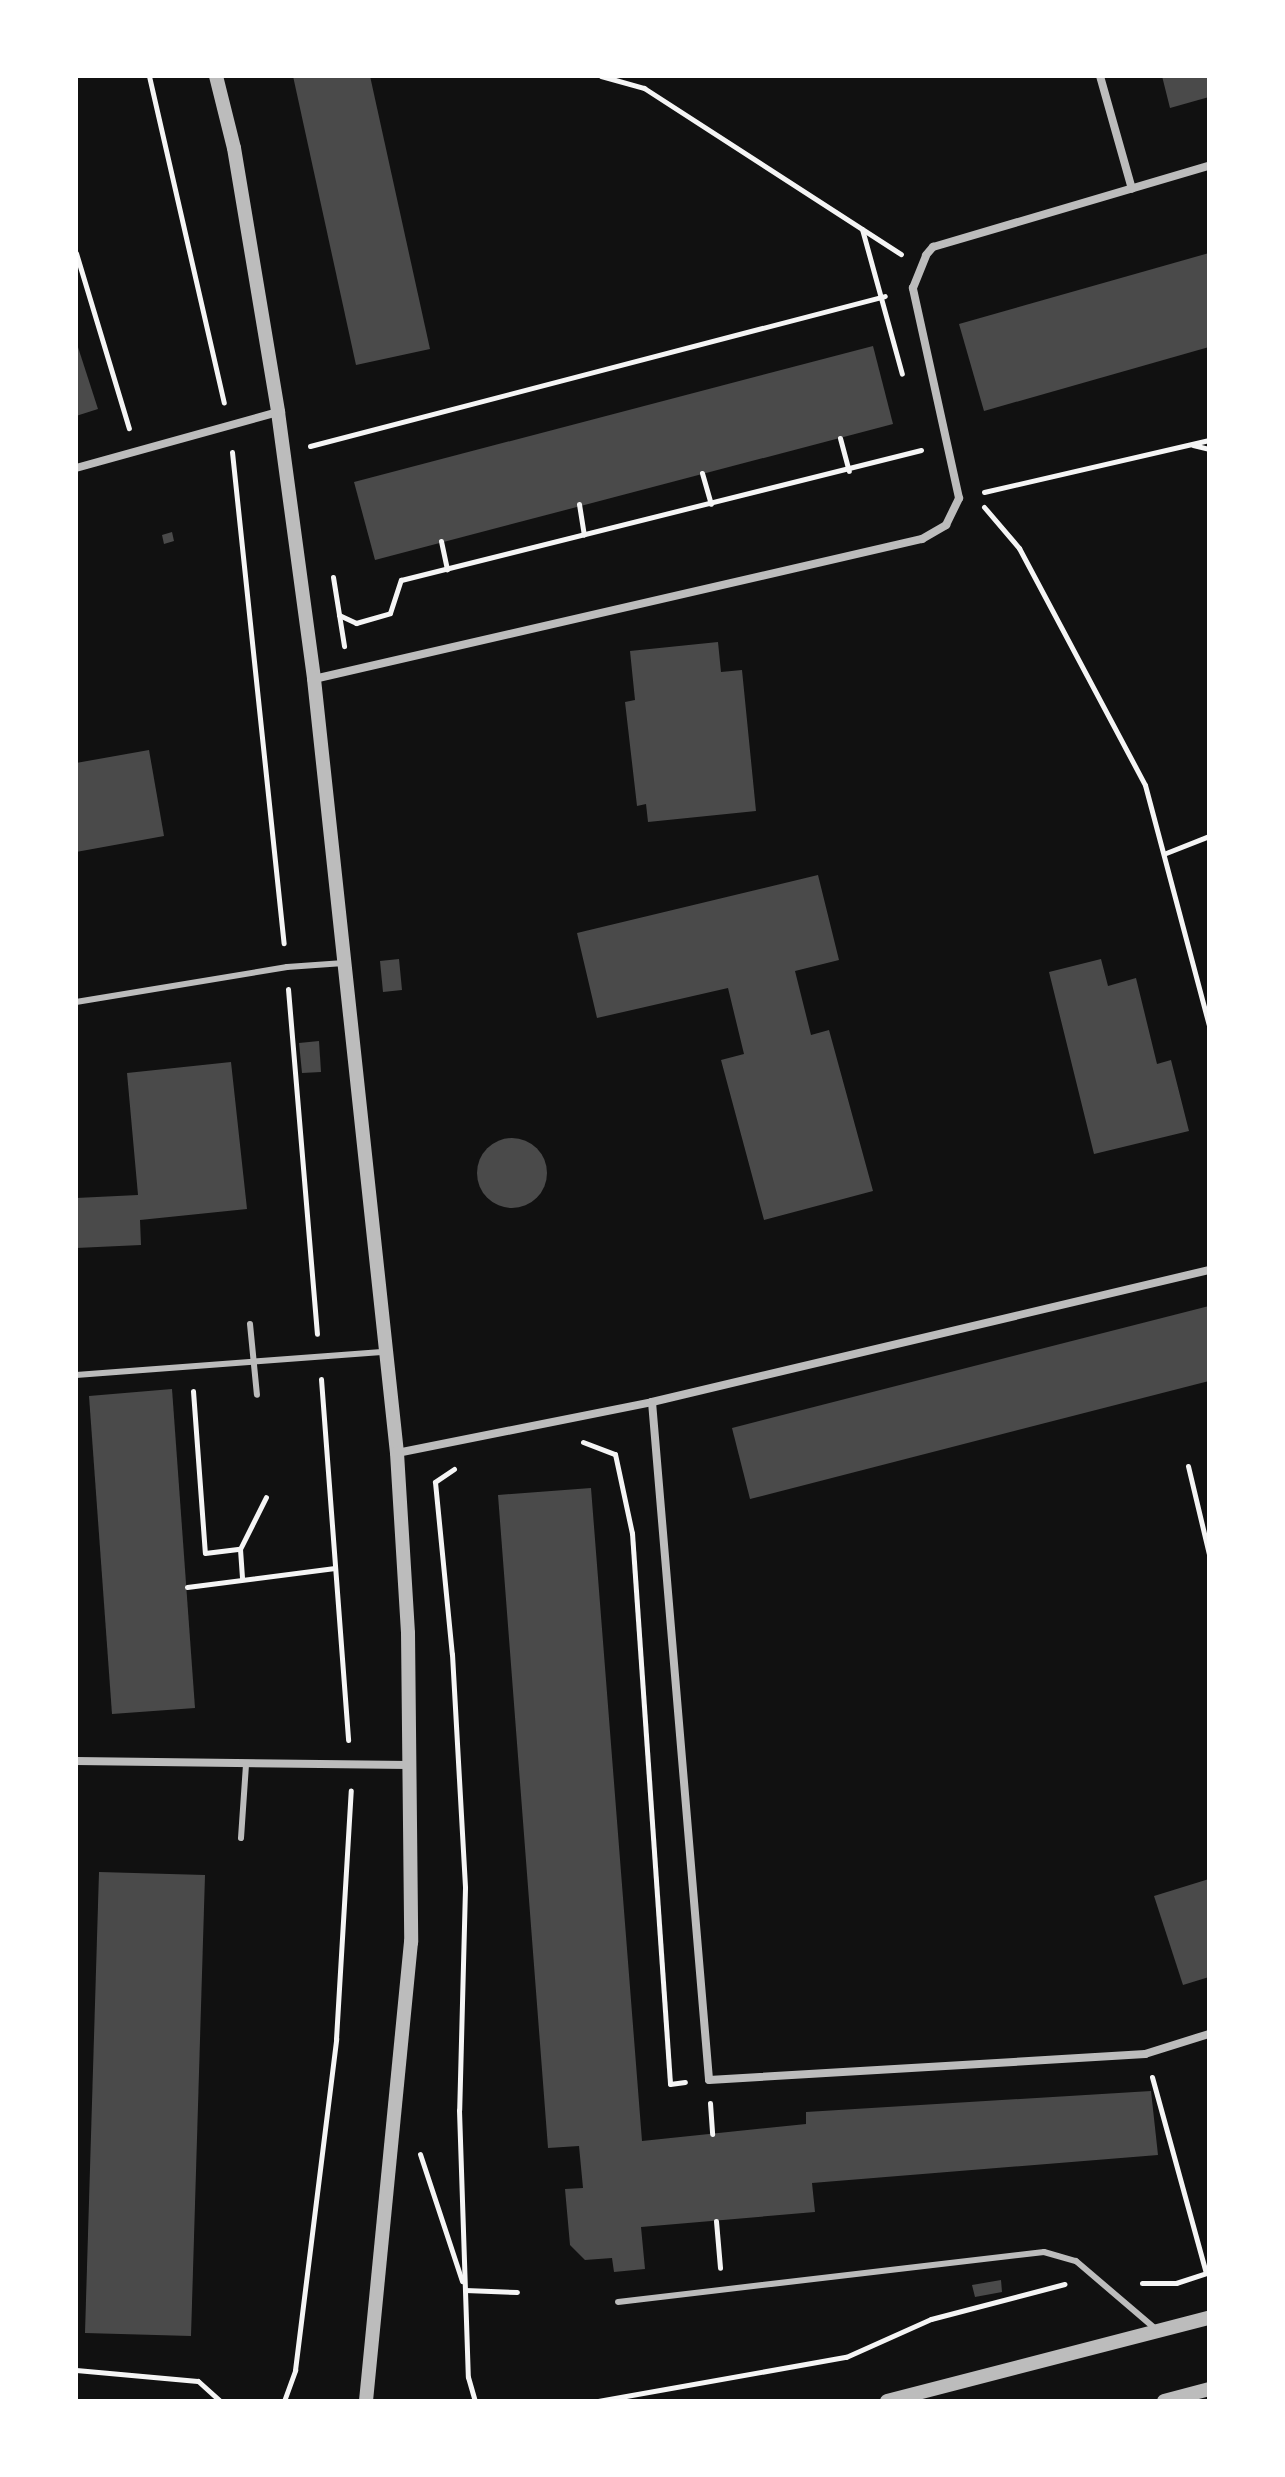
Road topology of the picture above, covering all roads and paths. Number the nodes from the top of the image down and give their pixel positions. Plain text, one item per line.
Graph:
1 (149, 76) edge
2 (216, 76) edge
3 (601, 76) edge
4 (1100, 76) edge
5 (1209, 166) edge
6 (1132, 189) junction
7 (862, 229) junction
8 (76, 253) edge
9 (920, 266) junction
10 (913, 288) junction
11 (883, 296) junction
12 (904, 382) dead end
13 (278, 412) junction
14 (229, 425) junction
15 (840, 438) dead end
16 (918, 438) dead end
17 (1209, 440) edge
18 (1192, 444) junction
19 (1209, 449) edge
20 (136, 451) junction
21 (284, 453) junction
22 (76, 468) edge
23 (849, 471) junction
24 (702, 473) dead end
25 (972, 495) junction
26 (959, 498) junction
27 (579, 504) dead end
28 (711, 504) junction
29 (584, 535) junction
30 (441, 541) dead end
31 (447, 569) junction
32 (339, 615) dead end
33 (314, 679) junction
34 (1209, 836) edge
35 (1166, 853) junction
36 (344, 963) junction
37 (287, 967) junction
38 (76, 1002) edge
39 (1209, 1025) edge
40 (1209, 1270) edge
41 (250, 1324) dead end
42 (385, 1352) junction
43 (319, 1357) junction
44 (253, 1362) junction
45 (191, 1366) junction
46 (76, 1375) edge
47 (257, 1395) dead end
48 (652, 1402) junction
49 (580, 1441) dead end
50 (397, 1453) junction
51 (461, 1465) dead end
52 (1188, 1466) dead end
53 (266, 1497) dead end
54 (240, 1549) junction
55 (1209, 1554) edge
56 (335, 1568) junction
57 (242, 1579) junction
58 (187, 1587) dead end
59 (76, 1761) edge
60 (246, 1764) junction
61 (350, 1765) junction
62 (409, 1765) junction
63 (241, 1838) dead end
64 (1209, 2034) edge
65 (1145, 2054) junction
66 (709, 2080) junction
67 (417, 2145) dead end
68 (716, 2221) dead end
69 (1208, 2272) edge
70 (1102, 2283) junction
71 (465, 2290) junction
72 (722, 2291) junction
73 (517, 2292) dead end
74 (618, 2302) dead end
75 (1209, 2318) edge
76 (1158, 2331) junction
77 (76, 2370) edge
78 (1209, 2389) edge
79 (220, 2401) edge
80 (284, 2401) edge
81 (366, 2401) edge
82 (475, 2401) edge
83 (598, 2401) edge
84 (887, 2401) edge
85 (1164, 2401) edge

1 - 14 path
2 - 13 street
3 - 7 path
4 - 6 street
5 - 6 street
6 - 9 street
7 - 9 path
7 - 11 path
8 - 20 path
9 - 10 street
10 - 11 path
10 - 26 street
11 - 12 path
11 - 21 path
13 - 14 street
13 - 21 street
14 - 20 street
14 - 37 path
15 - 23 path
16 - 23 path
17 - 18 path
18 - 19 path
18 - 25 path
20 - 22 street
21 - 33 street
23 - 28 path
24 - 28 path
25 - 26 path
25 - 35 path
26 - 33 street
27 - 29 path
28 - 29 path
29 - 31 path
30 - 31 path
31 - 32 path
33 - 36 street
34 - 35 path
35 - 39 path
36 - 37 lane
36 - 42 street
37 - 38 lane
37 - 43 path
40 - 48 street
41 - 44 lane
42 - 43 lane
42 - 50 street
43 - 44 lane
43 - 56 path
44 - 45 lane
44 - 47 lane
45 - 46 lane
45 - 54 path
48 - 50 street
48 - 66 street
49 - 66 path
50 - 62 street
51 - 71 path
52 - 55 path
53 - 54 path
54 - 57 path
56 - 57 path
56 - 61 path
57 - 58 path
59 - 60 street
60 - 61 street
60 - 63 lane
61 - 62 street
61 - 80 path
62 - 81 street
64 - 65 street
65 - 66 street
65 - 69 path
67 - 71 path
68 - 72 path
69 - 70 path
70 - 72 lane
70 - 76 lane
70 - 83 path
71 - 73 path
71 - 82 path
72 - 74 lane
75 - 76 street
76 - 84 street
77 - 79 path
78 - 85 street

